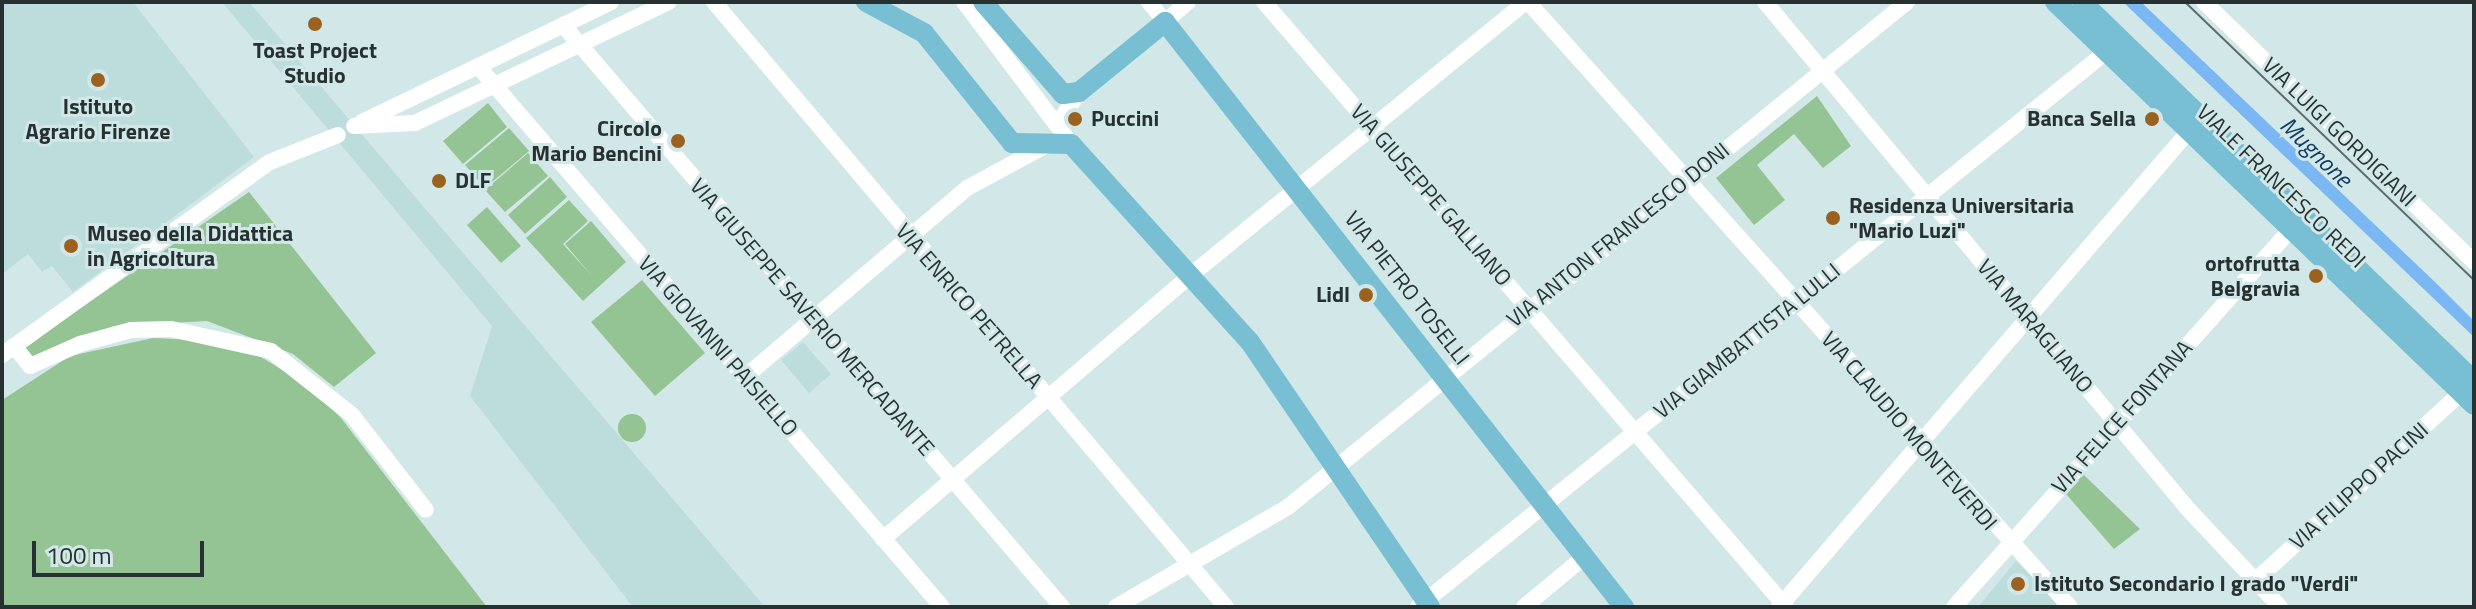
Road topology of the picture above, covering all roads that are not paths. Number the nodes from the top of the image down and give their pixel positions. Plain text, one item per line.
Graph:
1 (611, 2) edge
2 (669, 2) edge
3 (714, 2) edge
4 (866, 2) edge
5 (964, 2) edge
6 (983, 2) edge
7 (1149, 2) edge
8 (1188, 2) edge
9 (1264, 2) edge
10 (1527, 2) edge
11 (1765, 2) edge
12 (1907, 2) edge
13 (2055, 2) edge
14 (2082, 2) edge
15 (2204, 2) edge
16 (1165, 22) junction
17 (563, 25) junction
18 (578, 43) junction
19 (2106, 52) junction
20 (478, 66) junction
21 (1819, 74) junction
22 (1024, 77) junction
23 (494, 85) junction
24 (1070, 93) junction
25 (2195, 124) junction
26 (1372, 127) junction
27 (338, 135) dead end
28 (1060, 140) junction
29 (1686, 180) junction
30 (1298, 188) junction
31 (1927, 199) junction
32 (2291, 229) junction
33 (909, 237) junction
34 (2474, 262) edge
35 (1191, 275) junction
36 (1795, 302) junction
37 (1527, 307) junction
38 (2028, 318) junction
39 (813, 320) junction
40 (8, 351) edge
41 (1444, 376) junction
42 (745, 377) junction
43 (2470, 393) edge
44 (1049, 398) junction
45 (2116, 421) junction
46 (1635, 432) junction
47 (1920, 443) junction
48 (1333, 470) junction
49 (953, 480) junction
50 (1545, 505) junction
51 (426, 510) dead end
52 (883, 539) junction
53 (2008, 544) junction
54 (1584, 557) junction
55 (1190, 565) junction
56 (2256, 580) junction
57 (1424, 605) edge
58 (1782, 606) edge
59 (942, 607) edge
60 (1062, 607) edge
61 (1116, 607) edge
62 (1226, 607) edge
63 (1524, 607) edge
64 (1624, 607) edge
65 (1954, 607) edge
66 (2070, 607) edge
67 (2280, 607) edge

1 - 17 street
2 - 18 street
3 - 33 street, VIA ENRICO PETRELLA
4 - 28 main road
5 - 22 street
6 - 24 main road
7 - 16 street, VIA PIETRO TOSELLI
8 - 16 street
9 - 26 street, VIA GIUSEPPE GALLIANO
10 - 26 street
10 - 29 street, VIA CLAUDIO MONTEVERDI
11 - 21 street, VIA MARAGLIANO
12 - 21 street, VIA ANTON FRANCESCO DONI
13 - 19 main road, VIALE FRANCESCO REDI
14 - 25 main road, VIALE FRANCESCO REDI
15 - 34 street, VIA LUIGI GORDIGIANI
16 - 24 main road
16 - 30 main road, VIA PIETRO TOSELLI
17 - 18 street, VIA GIUSEPPE SAVERIO MERCADANTE
17 - 20 street
18 - 23 street
18 - 39 street, VIA GIUSEPPE SAVERIO MERCADANTE
19 - 25 main road, VIALE FRANCESCO REDI
19 - 31 street, VIA GIAMBATTISTA LULLI
20 - 23 street, VIA GIOVANNI PAISIELLO
20 - 23 street
21 - 29 street, VIA ANTON FRANCESCO DONI
21 - 31 street, VIA MARAGLIANO
22 - 24 street
22 - 28 street
23 - 42 street, VIA GIOVANNI PAISIELLO
24 - 28 street
25 - 32 main road, VIALE FRANCESCO REDI
25 - 38 street
25 - 43 main road, VIALE FRANCESCO REDI
26 - 30 street
26 - 37 street, VIA GIUSEPPE GALLIANO
27 - 40 street
28 - 33 street
28 - 35 main road
29 - 36 street, VIA CLAUDIO MONTEVERDI
29 - 37 street, VIA ANTON FRANCESCO DONI
30 - 35 street
30 - 41 main road, VIA PIETRO TOSELLI
31 - 36 street, VIA GIAMBATTISTA LULLI
31 - 38 street, VIA MARAGLIANO
32 - 43 main road, VIALE FRANCESCO REDI
32 - 45 street, VIA FELICE FONTANA
33 - 39 street
33 - 44 street, VIA ENRICO PETRELLA
35 - 44 street
35 - 48 main road
36 - 46 street, VIA GIAMBATTISTA LULLI
36 - 47 street, VIA CLAUDIO MONTEVERDI
37 - 41 street, VIA ANTON FRANCESCO DONI
37 - 46 street, VIA GIUSEPPE GALLIANO
38 - 45 street, VIA MARAGLIANO
38 - 47 street
39 - 42 street
39 - 49 street, VIA GIUSEPPE SAVERIO MERCADANTE
40 - 51 street
41 - 48 street, VIA ANTON FRANCESCO DONI
41 - 50 main road, VIA PIETRO TOSELLI
42 - 52 street, VIA GIOVANNI PAISIELLO
43 - 56 street, VIA FILIPPO PACINI
44 - 49 street
44 - 55 street, VIA ENRICO PETRELLA
45 - 53 street, VIA FELICE FONTANA
45 - 56 street, VIA MARAGLIANO
46 - 50 street, VIA GIAMBATTISTA LULLI
46 - 58 street, VIA GIUSEPPE GALLIANO
47 - 53 street, VIA CLAUDIO MONTEVERDI
47 - 58 street
48 - 55 street, VIA ANTON FRANCESCO DONI
48 - 57 main road
49 - 52 street
49 - 60 street, VIA GIUSEPPE SAVERIO MERCADANTE
50 - 54 main road, VIA PIETRO TOSELLI
50 - 57 street, VIA GIAMBATTISTA LULLI
52 - 59 street, VIA GIOVANNI PAISIELLO
53 - 65 street, VIA FELICE FONTANA
53 - 66 street, VIA CLAUDIO MONTEVERDI
54 - 63 street
54 - 64 main road, VIA PIETRO TOSELLI
55 - 61 street, VIA ANTON FRANCESCO DONI
55 - 62 street, VIA ENRICO PETRELLA
56 - 67 street, VIA MARAGLIANO

